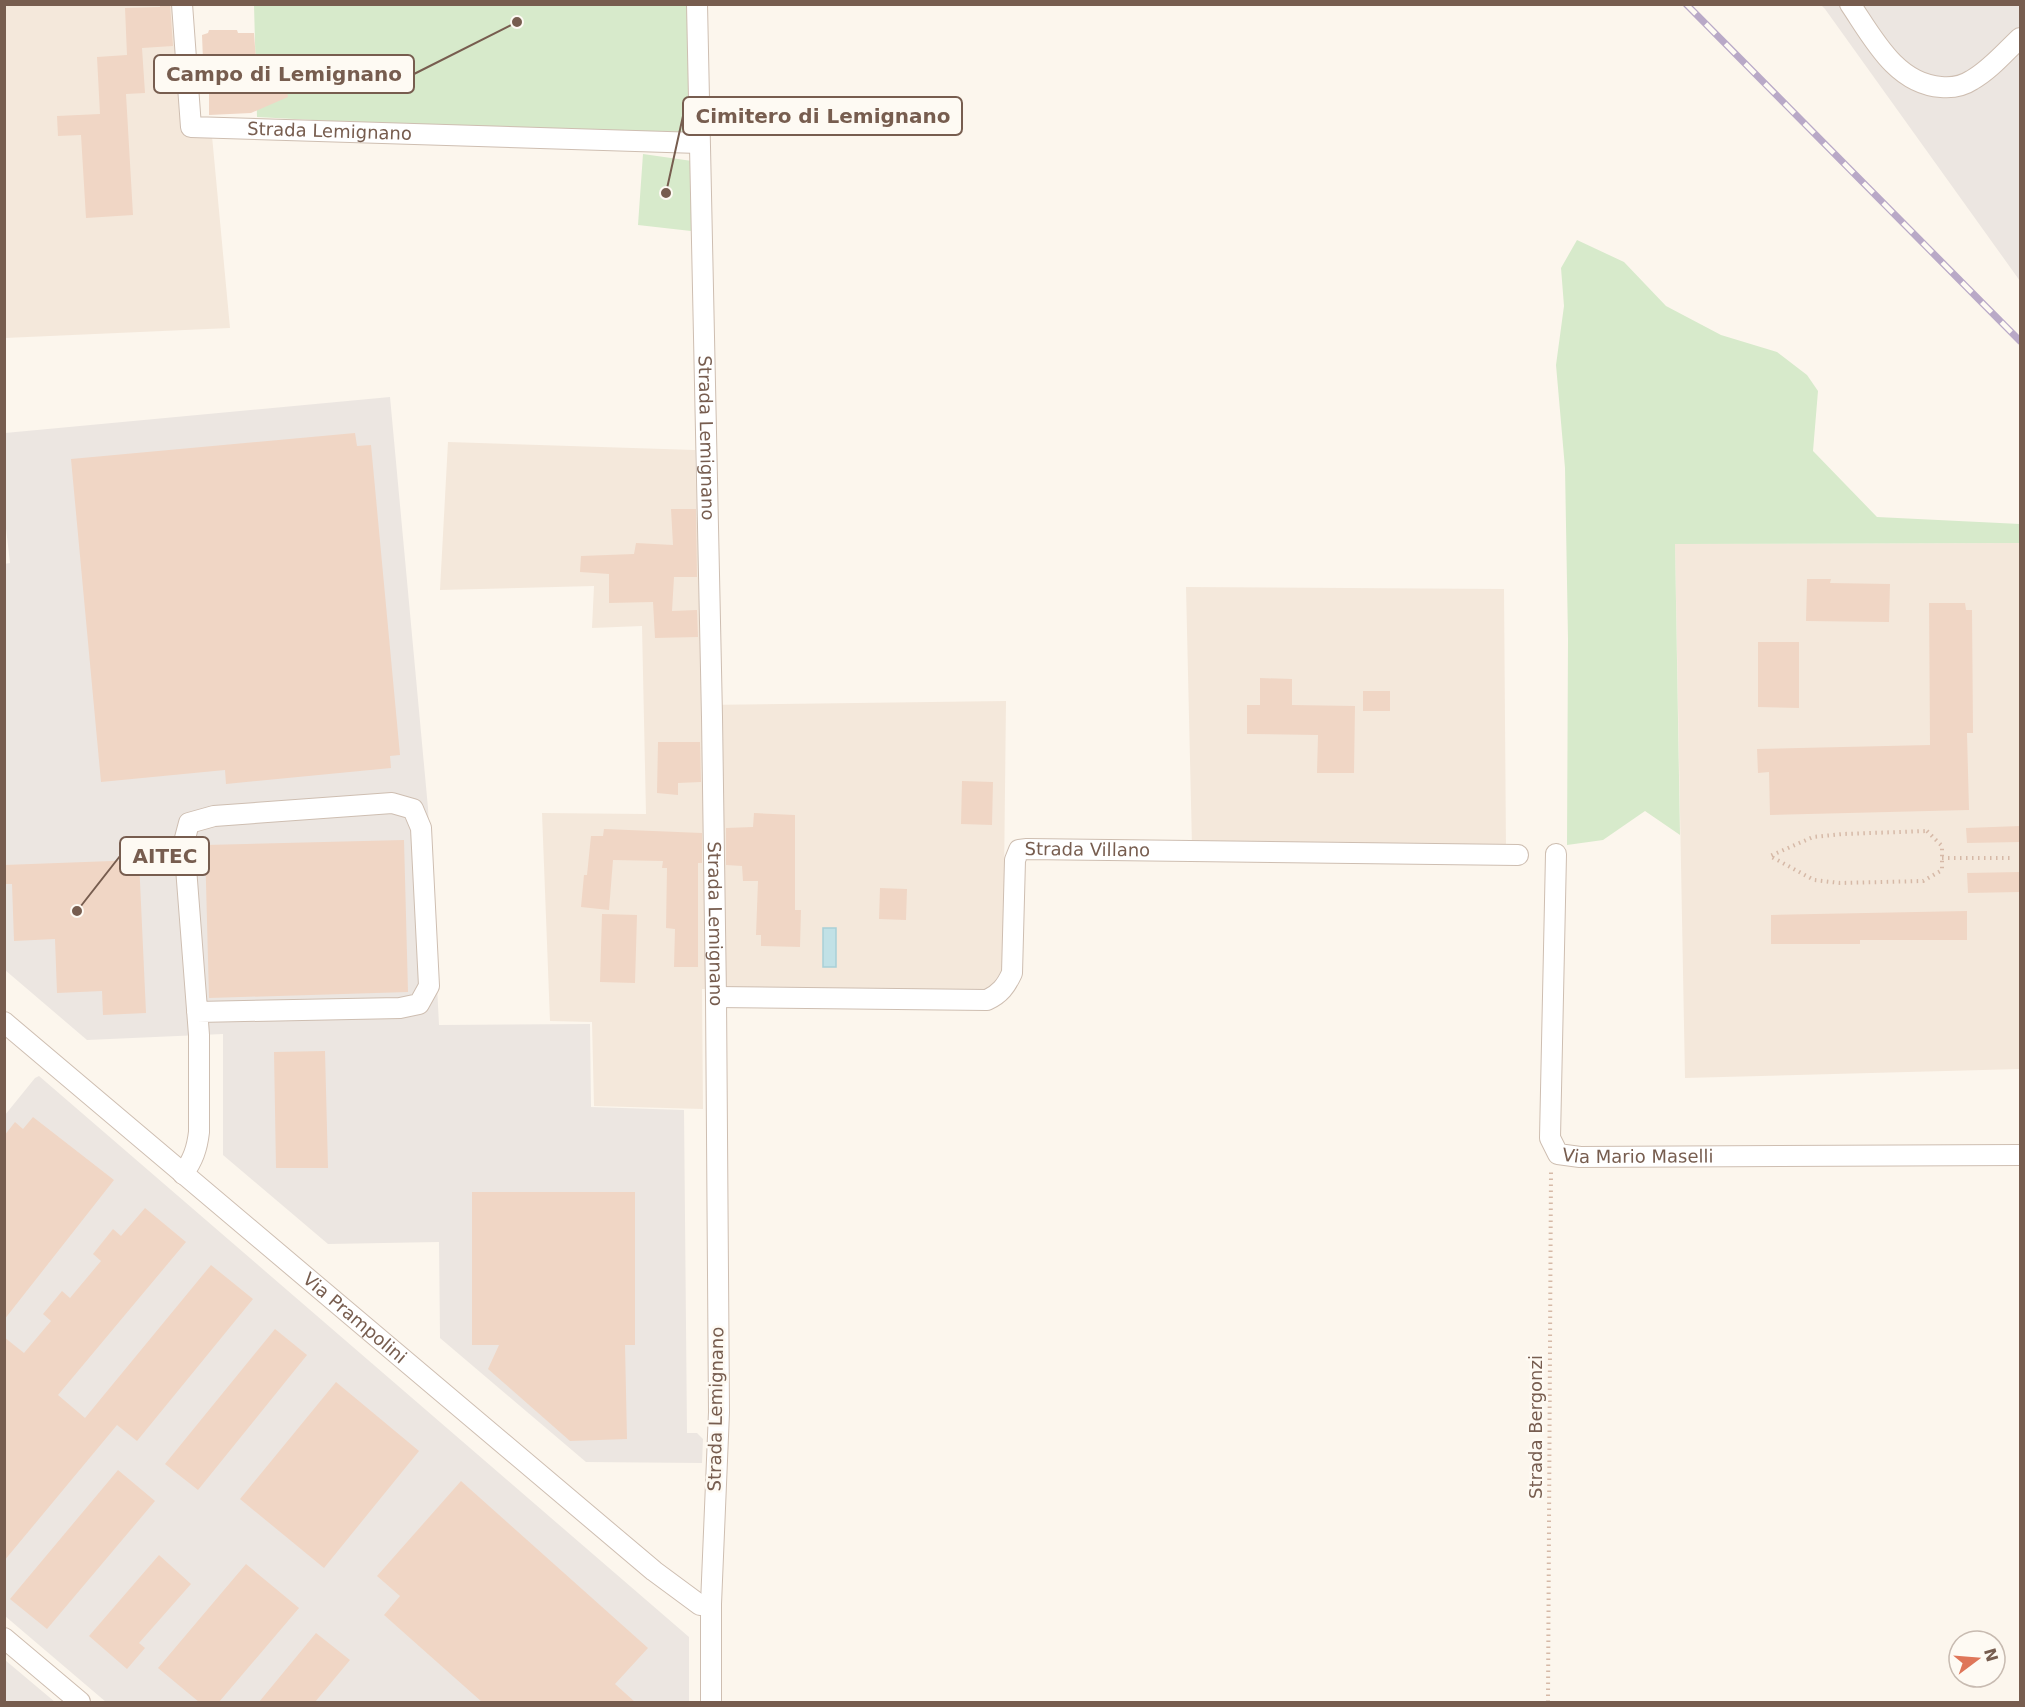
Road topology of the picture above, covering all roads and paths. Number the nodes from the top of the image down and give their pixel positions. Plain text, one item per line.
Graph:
1 (182, 4) edge
2 (697, 4) edge
3 (1850, 4) edge
4 (2020, 38) edge
5 (699, 143) junction
6 (1556, 854) dead end
7 (1518, 855) dead end
8 (1942, 858) junction
9 (2014, 858) dead end
10 (716, 997) junction
11 (197, 1012) junction
12 (4, 1022) edge
13 (1558, 1154) junction
14 (2020, 1155) edge
15 (183, 1174) junction
16 (711, 1604) junction
17 (4, 1638) edge
18 (80, 1702) edge
19 (711, 1702) edge
20 (1548, 1702) edge

1 - 5 street, Strada Lemignano
2 - 5 street, Strada Lemignano
3 - 4 street
5 - 10 street, Strada Lemignano
6 - 13 street, Via Mario Maselli
7 - 10 street, Strada Villano
8 - 8 path
8 - 9 path
10 - 16 street, Strada Lemignano
11 - 11 street
11 - 15 street
12 - 15 street, Via Prampolini
13 - 14 street, Via Mario Maselli
13 - 20 path, Strada Bergonzi
15 - 16 street, Via Prampolini
16 - 19 street, Strada Lemignano
17 - 18 street

